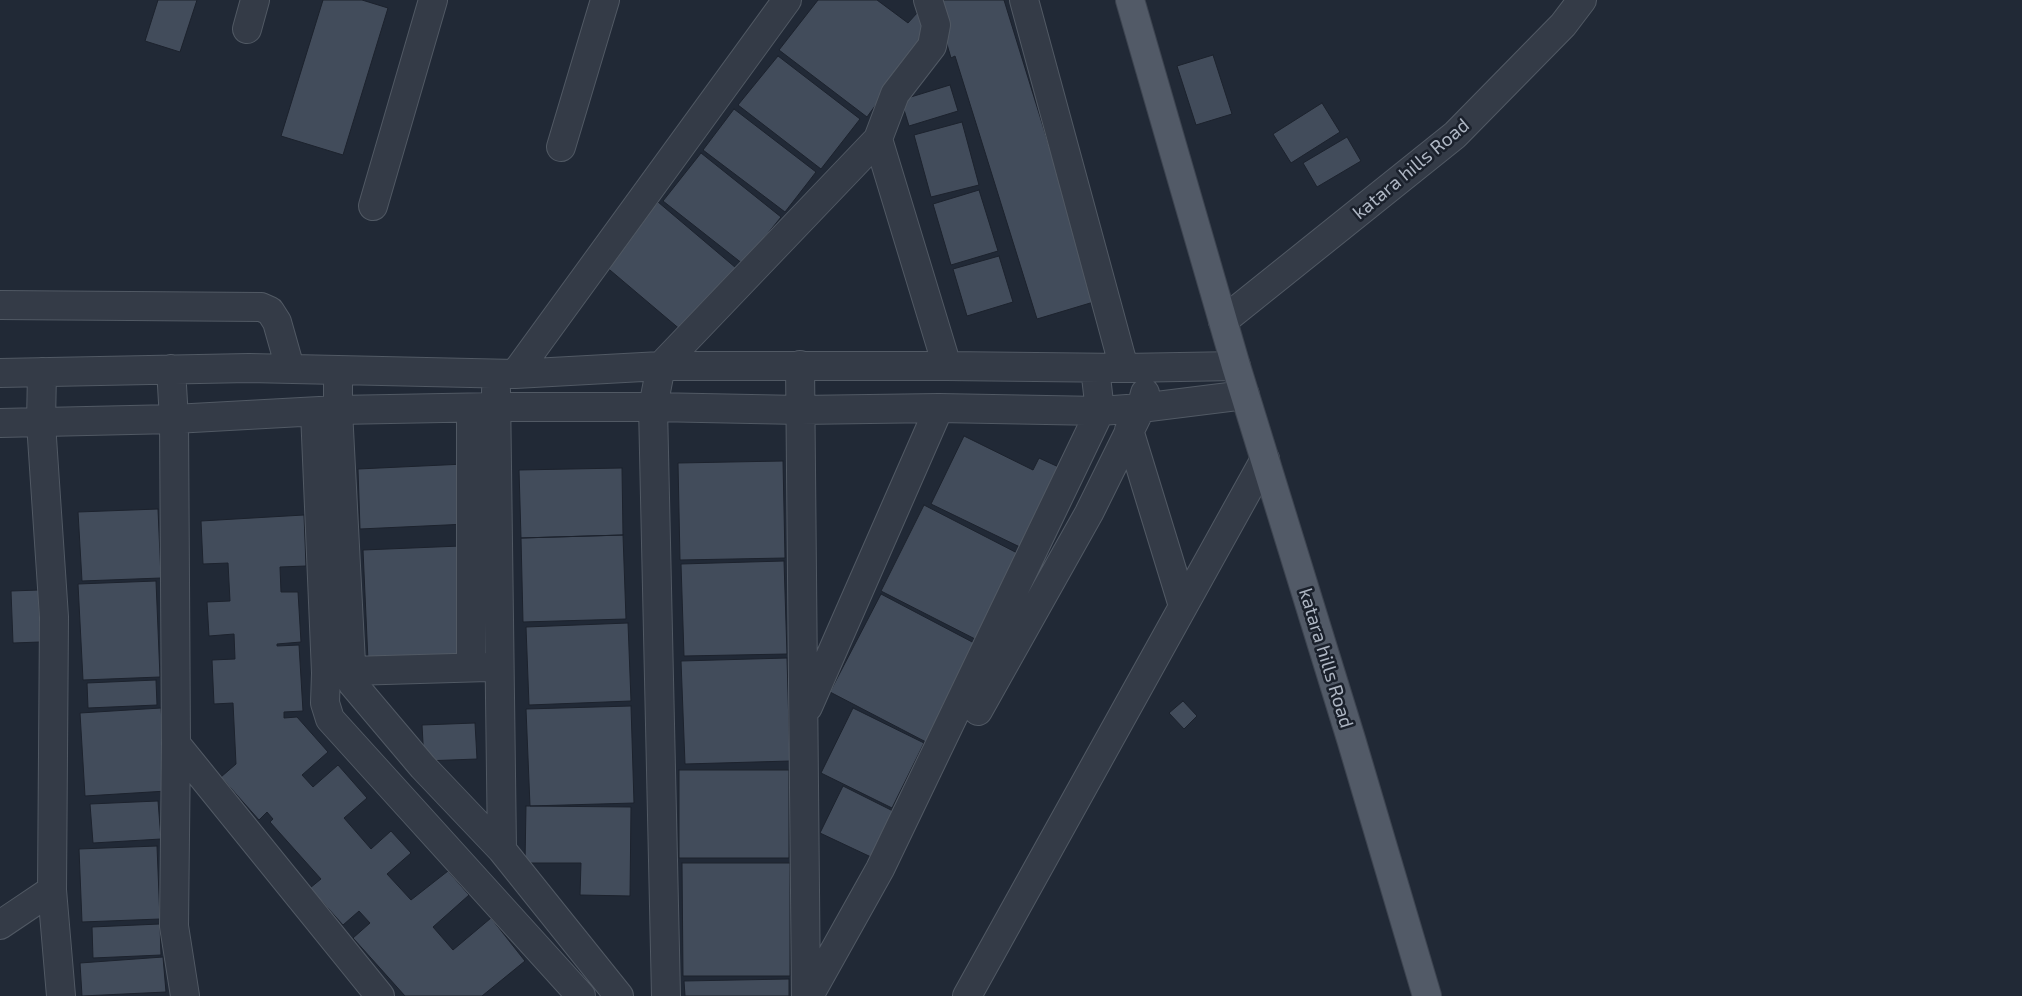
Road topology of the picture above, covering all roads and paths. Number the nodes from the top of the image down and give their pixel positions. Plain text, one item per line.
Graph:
1 (256, 0) edge
2 (432, 0) edge
3 (605, 0) edge
4 (787, 0) edge
5 (928, 0) edge
6 (1024, 0) edge
7 (1130, 0) edge
8 (1582, 0) edge
9 (248, 29) dead end
10 (878, 139) junction
11 (561, 148) dead end
12 (373, 206) dead end
13 (0, 306) edge
14 (1223, 320) junction
15 (800, 365) junction
16 (662, 366) junction
17 (947, 366) junction
18 (1236, 366) junction
19 (290, 368) junction
20 (1095, 368) junction
21 (1124, 368) junction
22 (1152, 368) junction
23 (171, 369) junction
24 (338, 370) junction
25 (42, 372) junction
26 (0, 374) edge
27 (506, 374) junction
28 (1245, 395) junction
29 (653, 407) junction
30 (483, 408) junction
31 (939, 408) junction
32 (800, 410) junction
33 (327, 411) junction
34 (1100, 411) junction
35 (174, 419) junction
36 (1135, 419) junction
37 (0, 423) edge
38 (41, 423) junction
39 (1265, 459) junction
40 (1184, 606) junction
41 (499, 666) junction
42 (471, 667) junction
43 (351, 671) junction
44 (978, 711) dead end
45 (804, 717) junction
46 (176, 744) junction
47 (502, 850) junction
48 (52, 890) junction
49 (0, 925) edge
50 (61, 996) edge
51 (185, 996) edge
52 (380, 996) edge
53 (581, 996) edge
54 (619, 996) edge
55 (666, 996) edge
56 (808, 996) edge
57 (967, 996) edge
58 (1427, 996) edge

1 - 9 street
2 - 12 street
3 - 11 street
4 - 27 street
5 - 10 street
6 - 21 street
7 - 14 main road, katara hills Road
8 - 14 street, katara hills Road
10 - 16 street
10 - 17 street
13 - 19 street
14 - 18 main road, katara hills Road
15 - 16 street
15 - 17 street
15 - 32 street
16 - 27 street
16 - 29 street
17 - 20 street
18 - 22 street
18 - 28 main road, katara hills Road
19 - 23 street
19 - 24 street
20 - 21 street
20 - 34 street
21 - 22 street
22 - 36 street
23 - 25 street
23 - 35 street
24 - 27 street
24 - 33 street
25 - 26 street
25 - 38 street
27 - 30 street
28 - 36 street
28 - 39 main road, katara hills Road
29 - 30 street
29 - 32 street
29 - 55 street
30 - 33 street
30 - 41 street
30 - 42 street
31 - 32 street
31 - 34 street
31 - 45 street
32 - 45 street
33 - 35 street
33 - 43 street
33 - 53 street
34 - 36 street
34 - 56 street
35 - 38 street
35 - 46 street
36 - 40 street
36 - 44 street
37 - 38 street
38 - 48 street
39 - 40 street
39 - 58 main road, katara hills Road
40 - 57 street
41 - 42 street
41 - 47 street
42 - 43 street
43 - 47 street
45 - 56 street
46 - 51 street
46 - 52 street
47 - 54 street
48 - 49 street
48 - 50 street

